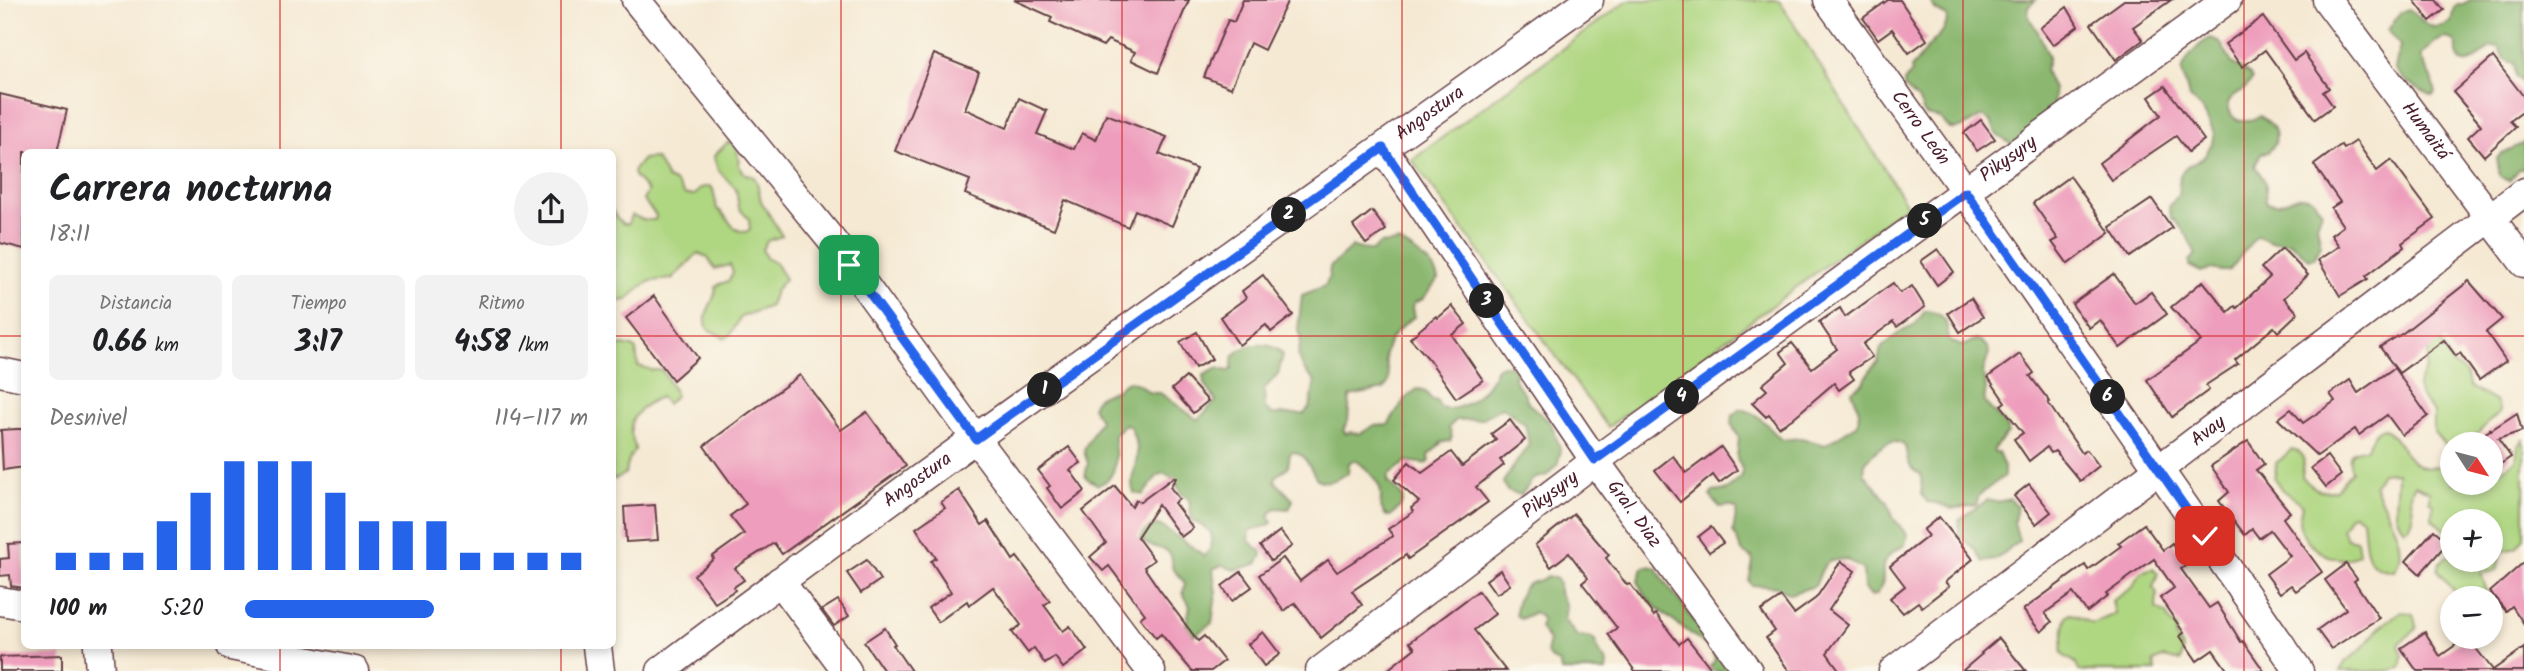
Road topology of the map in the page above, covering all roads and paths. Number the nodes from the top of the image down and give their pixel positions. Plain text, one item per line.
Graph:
1 (636, 0) edge
2 (1589, 0) edge
3 (1828, 0) edge
4 (2227, 0) edge
5 (2328, 0) edge
6 (1383, 148) junction
7 (1966, 192) junction
8 (2524, 192) edge
9 (2488, 218) junction
10 (2524, 263) edge
11 (0, 372) edge
12 (21, 376) edge
13 (976, 439) junction
14 (1595, 460) junction
15 (2157, 468) junction
16 (780, 581) junction
17 (0, 601) edge
18 (21, 605) edge
19 (98, 649) edge
20 (246, 649) edge
21 (597, 649) edge
22 (100, 671) edge
23 (355, 671) edge
24 (600, 671) edge
25 (661, 671) edge
26 (847, 671) edge
27 (1151, 671) edge
28 (1320, 671) edge
29 (1748, 671) edge
30 (1893, 671) edge
31 (2299, 671) edge

1 - 13 street
2 - 6 street, Angostura
3 - 7 street, Cerro León
4 - 7 street, Pikysyry
5 - 9 street, Humaitá
6 - 13 street, Angostura
6 - 14 street, Gral. Diaz
7 - 14 street, Pikysyry
7 - 15 street, Cerro León
8 - 9 street, Avay
9 - 10 street, Humaitá
9 - 15 street, Avay
11 - 12 street
13 - 16 street, Angostura
13 - 27 street
14 - 28 street, Pikysyry
14 - 29 street, Gral. Diaz
15 - 30 street, Avay
15 - 31 street, Cerro León
16 - 25 street, Angostura
16 - 26 street
17 - 18 street
19 - 22 street
20 - 23 street
21 - 24 street

